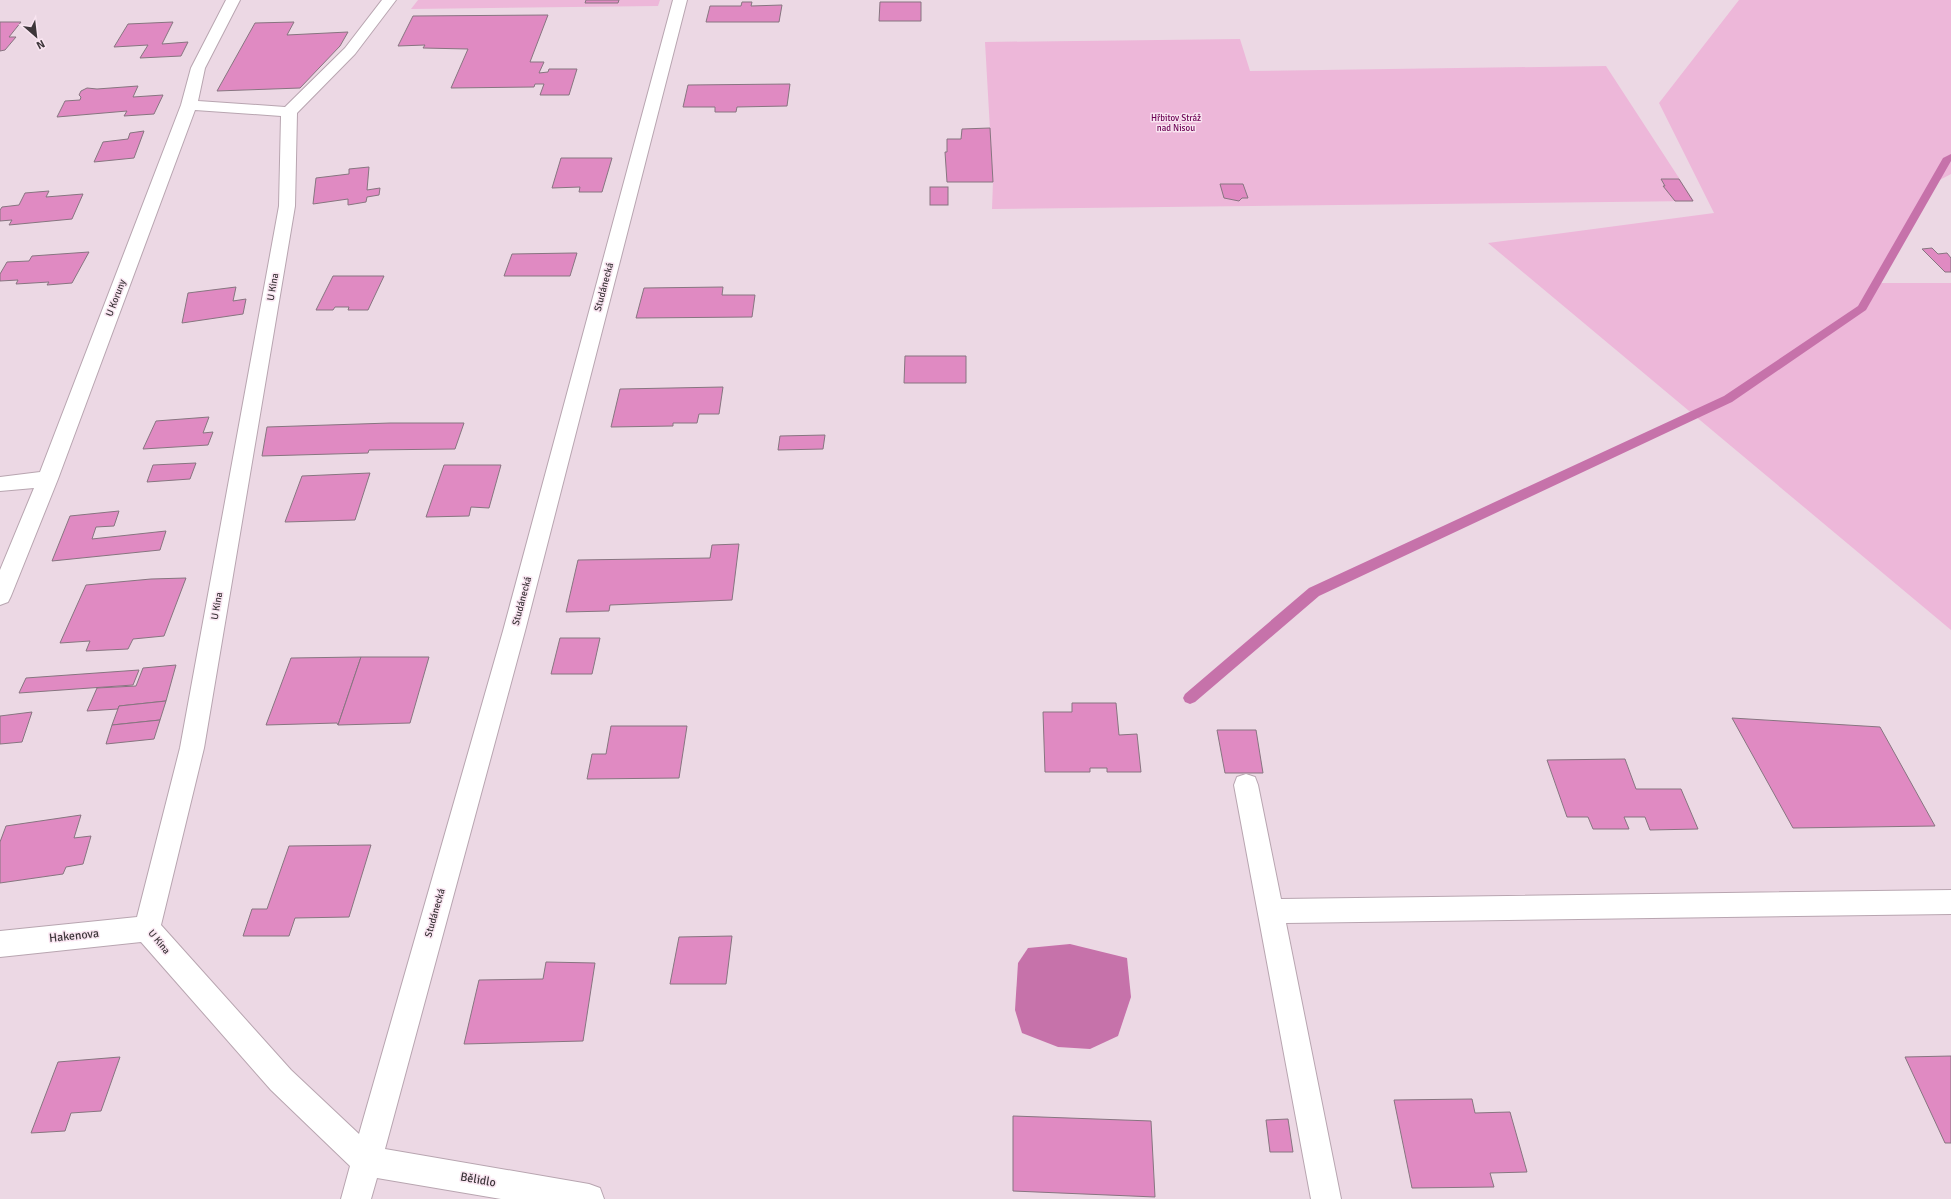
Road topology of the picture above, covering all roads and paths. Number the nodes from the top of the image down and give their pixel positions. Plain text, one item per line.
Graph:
1 (233, 0) edge
2 (389, 0) edge
3 (680, 0) edge
4 (189, 105) junction
5 (289, 112) junction
6 (48, 479) junction
7 (0, 484) edge
8 (0, 596) edge
9 (1246, 785) dead end
10 (1951, 902) edge
11 (1271, 911) junction
12 (147, 929) junction
13 (0, 944) edge
14 (366, 1161) junction
15 (356, 1199) edge
16 (589, 1199) edge
17 (1326, 1199) edge

1 - 4 street, U Koruny
2 - 5 street
3 - 14 street, Studánecká
4 - 5 street
4 - 6 street, U Koruny
5 - 12 street, U Kina
6 - 7 street
6 - 8 street, U Koruny
9 - 11 street
10 - 11 street
11 - 17 street
12 - 13 street, Hakenova
12 - 14 street, U Kina
14 - 15 street, Studánecká
14 - 16 street, Bělidlo

